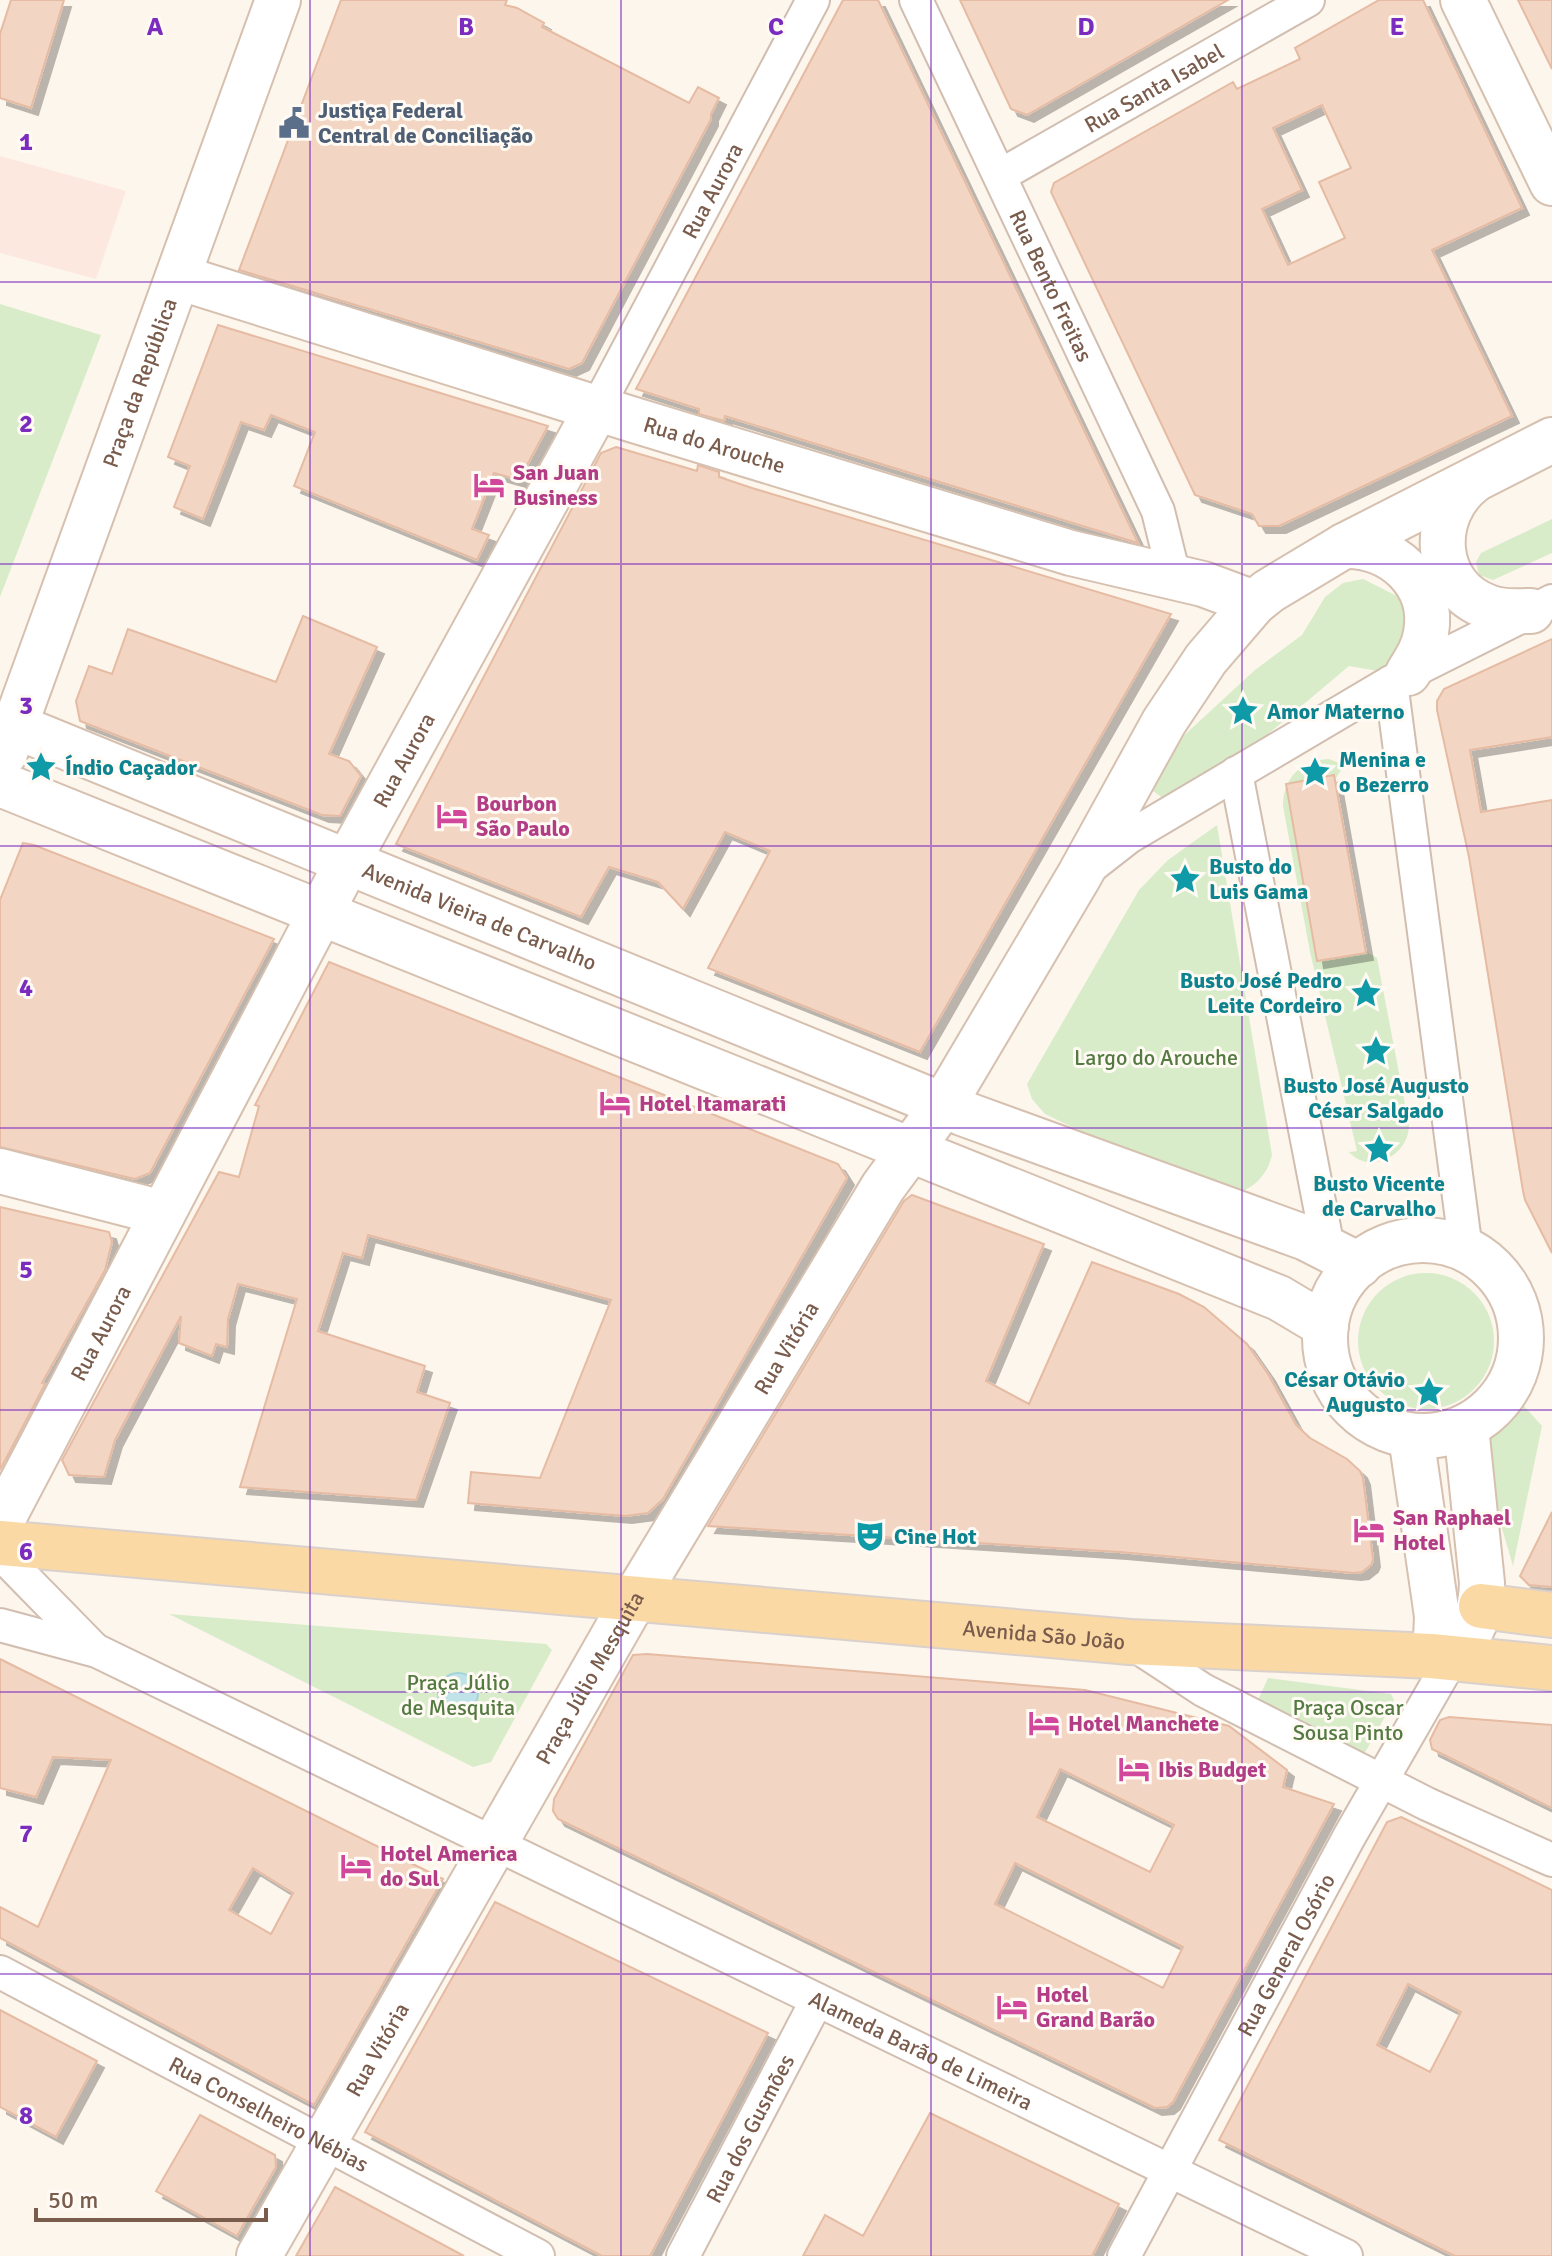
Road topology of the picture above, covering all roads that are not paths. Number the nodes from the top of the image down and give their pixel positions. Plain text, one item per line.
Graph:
1 (278, 0) edge
2 (813, 0) edge
3 (916, 0) edge
4 (1308, 0) edge
5 (1463, 0) edge
6 (1001, 175) junction
7 (1552, 183) edge
8 (178, 277) junction
9 (597, 408) junction
10 (1552, 440) edge
11 (1475, 479) junction
12 (1344, 546) junction
13 (1174, 576) junction
14 (1254, 603) junction
15 (1542, 606) edge
16 (1400, 678) junction
17 (15, 726) junction
18 (0, 766) edge
19 (1236, 773) junction
20 (0, 784) edge
21 (166, 786) junction
22 (146, 842) junction
23 (348, 861) junction
24 (1079, 876) junction
25 (320, 914) junction
26 (944, 1104) junction
27 (910, 1149) junction
28 (0, 1171) edge
29 (163, 1213) junction
30 (1466, 1250) junction
31 (1343, 1257) junction
32 (1326, 1326) junction
33 (1466, 1427) junction
34 (1411, 1436) junction
35 (0, 1524) edge
36 (0, 1543) edge
37 (0, 1553) edge
38 (635, 1598) junction
39 (1481, 1606) junction
40 (1552, 1615) edge
41 (0, 1625) edge
42 (1130, 1642) junction
43 (1552, 1648) edge
44 (97, 1651) junction
45 (1442, 1657) junction
46 (1552, 1668) edge
47 (1383, 1780) junction
48 (495, 1844) junction
49 (1552, 1860) edge
50 (0, 1972) edge
51 (817, 2000) junction
52 (323, 2144) junction
53 (1170, 2171) junction
54 (259, 2256) edge
55 (538, 2256) edge
56 (683, 2256) edge
57 (1124, 2256) edge
58 (1346, 2256) edge

1 - 8 street, Praça da República
2 - 9 street, Rua Aurora
3 - 6 street, Rua Bento Freitas
4 - 6 street, Rua Santa Isabel
5 - 7 street
6 - 13 street, Rua Bento Freitas
8 - 9 street, Rua do Arouche
8 - 17 street, Praça da República
9 - 13 street, Rua do Arouche
9 - 23 street, Rua Aurora
10 - 11 street
11 - 12 street
11 - 15 street
12 - 14 street
12 - 16 street
13 - 14 street, Rua do Arouche
14 - 24 street
15 - 16 street
16 - 19 street
16 - 30 street
17 - 18 street, Praça da República
17 - 21 street, Avenida Vieira de Carvalho
19 - 24 street
19 - 31 street
20 - 22 street
21 - 22 street
21 - 23 street, Avenida Vieira de Carvalho
22 - 25 street
23 - 25 street, Rua Aurora
23 - 26 street, Avenida Vieira de Carvalho
24 - 26 street
25 - 27 street
25 - 29 street, Rua Aurora
26 - 27 street, Rua Vitória
26 - 31 street
27 - 32 street
27 - 38 street, Rua Vitória
28 - 29 street
29 - 35 street, Rua Aurora
30 - 31 street
30 - 33 street
31 - 32 street
32 - 34 street
33 - 34 street
33 - 39 street
34 - 45 street
36 - 38 main road, Praça Júlio Mesquita
37 - 44 street
38 - 42 main road, Avenida São João
38 - 48 street, Praça Júlio Mesquita
39 - 40 main road
39 - 45 street
41 - 44 street
42 - 45 main road, Avenida São João
42 - 47 street
43 - 45 main road, Avenida São João
44 - 48 street
45 - 46 main road, Avenida São João
45 - 47 street, Rua General Osório
47 - 49 street
47 - 53 street, Rua General Osório
48 - 51 street, Alameda Barão de Limeira
48 - 52 street, Rua Vitória
50 - 52 street, Rua Conselheiro Nébias
51 - 53 street, Alameda Barão de Limeira
51 - 56 street, Rua dos Gusmões
52 - 54 street, Rua Vitória
52 - 55 street, Rua Conselheiro Nébias
53 - 57 street, Rua General Osório
53 - 58 street, Alameda Barão de Limeira

